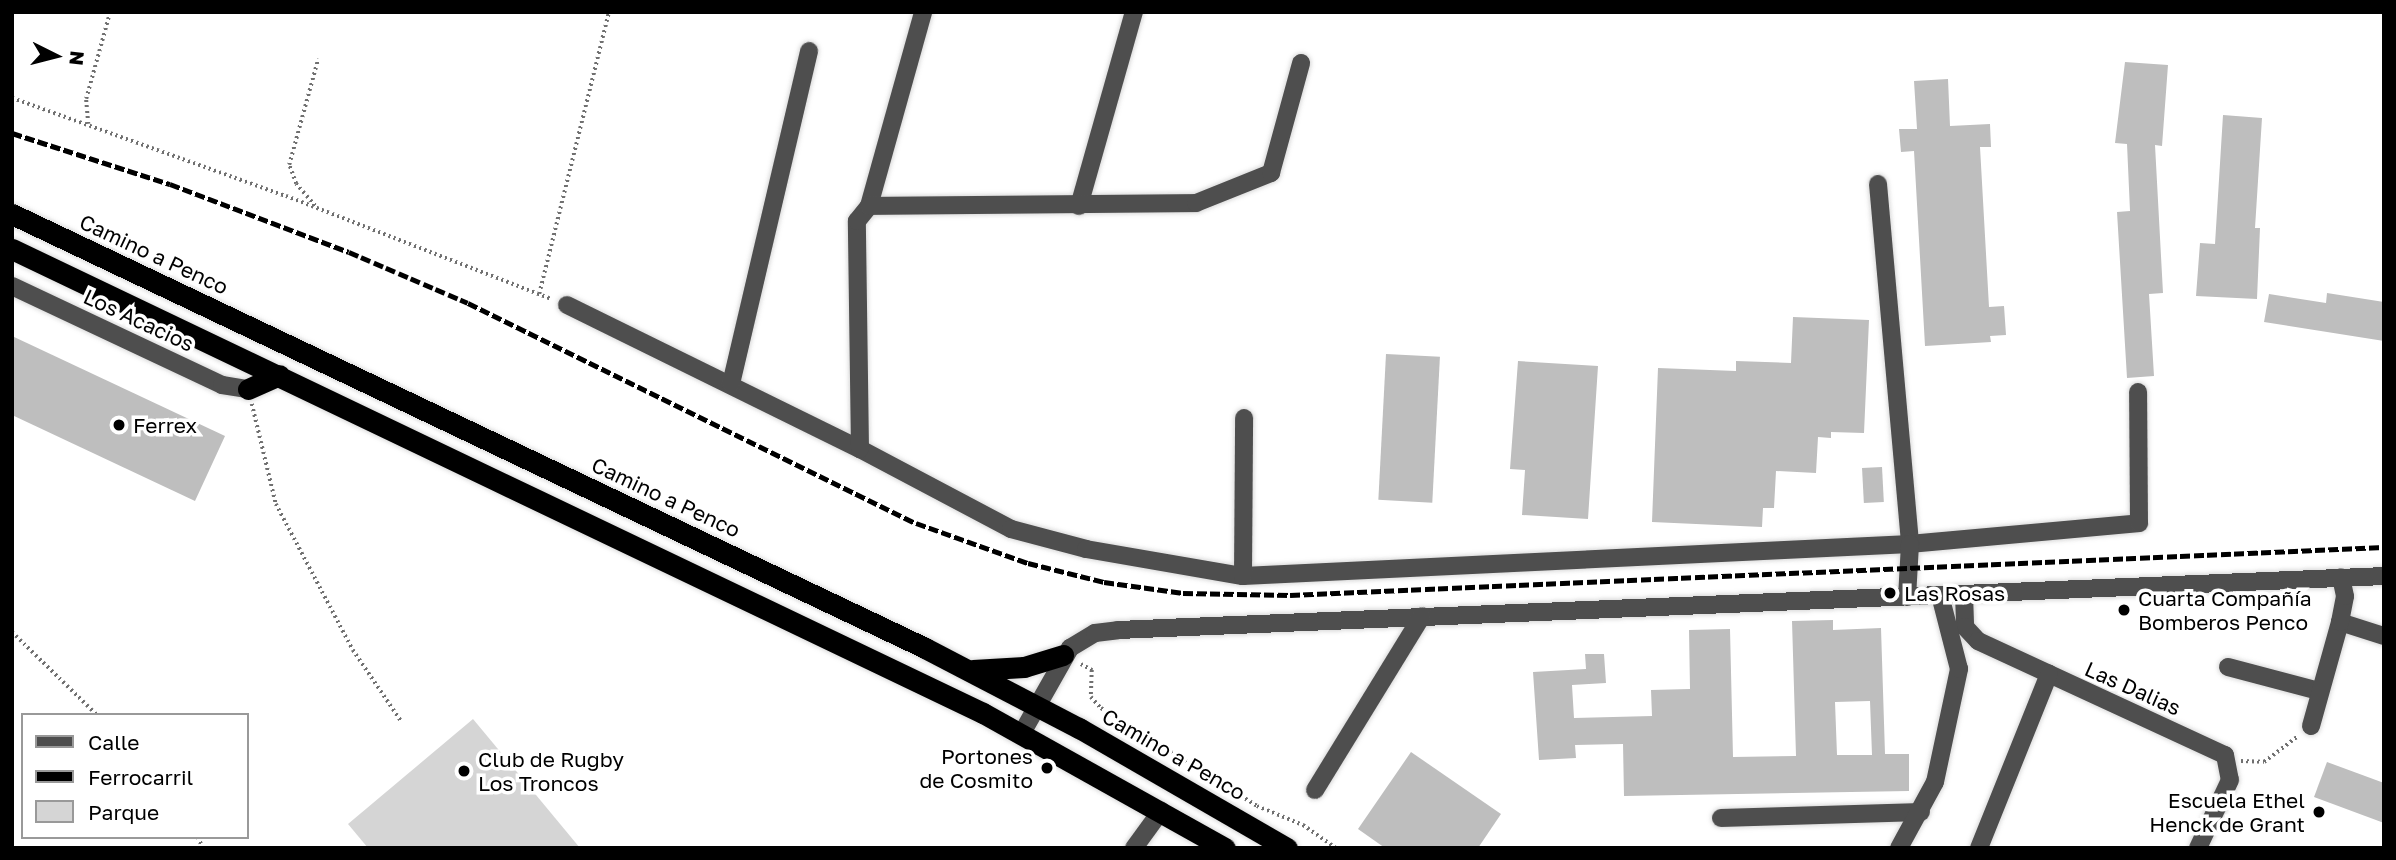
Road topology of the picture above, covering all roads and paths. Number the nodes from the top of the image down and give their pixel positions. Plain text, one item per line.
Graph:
1 (110, 12) edge
2 (610, 12) edge
3 (923, 12) edge
4 (1134, 12) edge
5 (808, 51) dead end
6 (318, 59) dead end
7 (1301, 64) dead end
8 (12, 97) edge
9 (88, 124) junction
10 (1878, 184) dead end
11 (869, 206) junction
12 (1079, 206) junction
13 (317, 207) junction
14 (12, 214) edge
15 (12, 248) edge
16 (12, 286) edge
17 (539, 294) junction
18 (567, 305) joint
19 (279, 375) junction
20 (731, 384) junction
21 (248, 389) junction
22 (2138, 392) dead end
23 (1244, 418) dead end
24 (860, 449) junction
25 (1910, 544) junction
26 (1243, 576) junction
27 (2384, 576) edge
28 (2341, 577) junction
29 (1964, 594) junction
30 (1940, 595) junction
31 (1907, 597) junction
32 (1422, 616) junction
33 (2340, 622) junction
34 (12, 632) edge
35 (2384, 636) edge
36 (1063, 655) junction
37 (2228, 667) dead end
38 (968, 670) junction
39 (2049, 674) junction
40 (2319, 691) junction
41 (1037, 705) junction
42 (95, 713) edge
43 (401, 721) dead end
44 (2311, 726) joint
45 (1022, 733) junction
46 (2227, 761) junction
47 (1315, 790) dead end
48 (1161, 811) junction
49 (1921, 812) junction
50 (1721, 818) dead end
51 (1134, 848) edge
52 (1225, 848) edge
53 (1287, 848) edge
54 (1336, 848) edge
55 (1899, 848) edge
56 (1979, 848) edge
57 (2198, 848) edge

1 - 9 path
2 - 17 path
3 - 11 street
4 - 12 street
5 - 20 street
6 - 13 path
7 - 12 street
8 - 9 path
9 - 13 path
10 - 25 street
11 - 12 street
11 - 24 street
13 - 17 path
14 - 38 highway, Camino a Penco
15 - 19 highway
16 - 21 street, Los Acacios
17 - 18 path
18 - 20 street
19 - 21 highway
19 - 45 highway
20 - 24 street
21 - 43 path
22 - 25 street
23 - 26 street
24 - 26 street
25 - 26 street
25 - 31 street
27 - 28 street
28 - 29 street
28 - 33 street
29 - 30 street
29 - 39 street, Las Dalias
30 - 31 street
30 - 49 street
31 - 32 street
32 - 36 street
32 - 47 street
33 - 35 street
33 - 40 street
34 - 42 path
36 - 38 highway
36 - 41 street
36 - 54 path
37 - 40 street
38 - 41 highway, Camino a Penco
39 - 46 street, Las Dalias
39 - 56 street
40 - 44 street
41 - 45 street
41 - 53 highway, Camino a Penco
44 - 46 path
45 - 48 highway
46 - 57 street
48 - 51 street
48 - 52 highway
49 - 50 street
49 - 55 street

